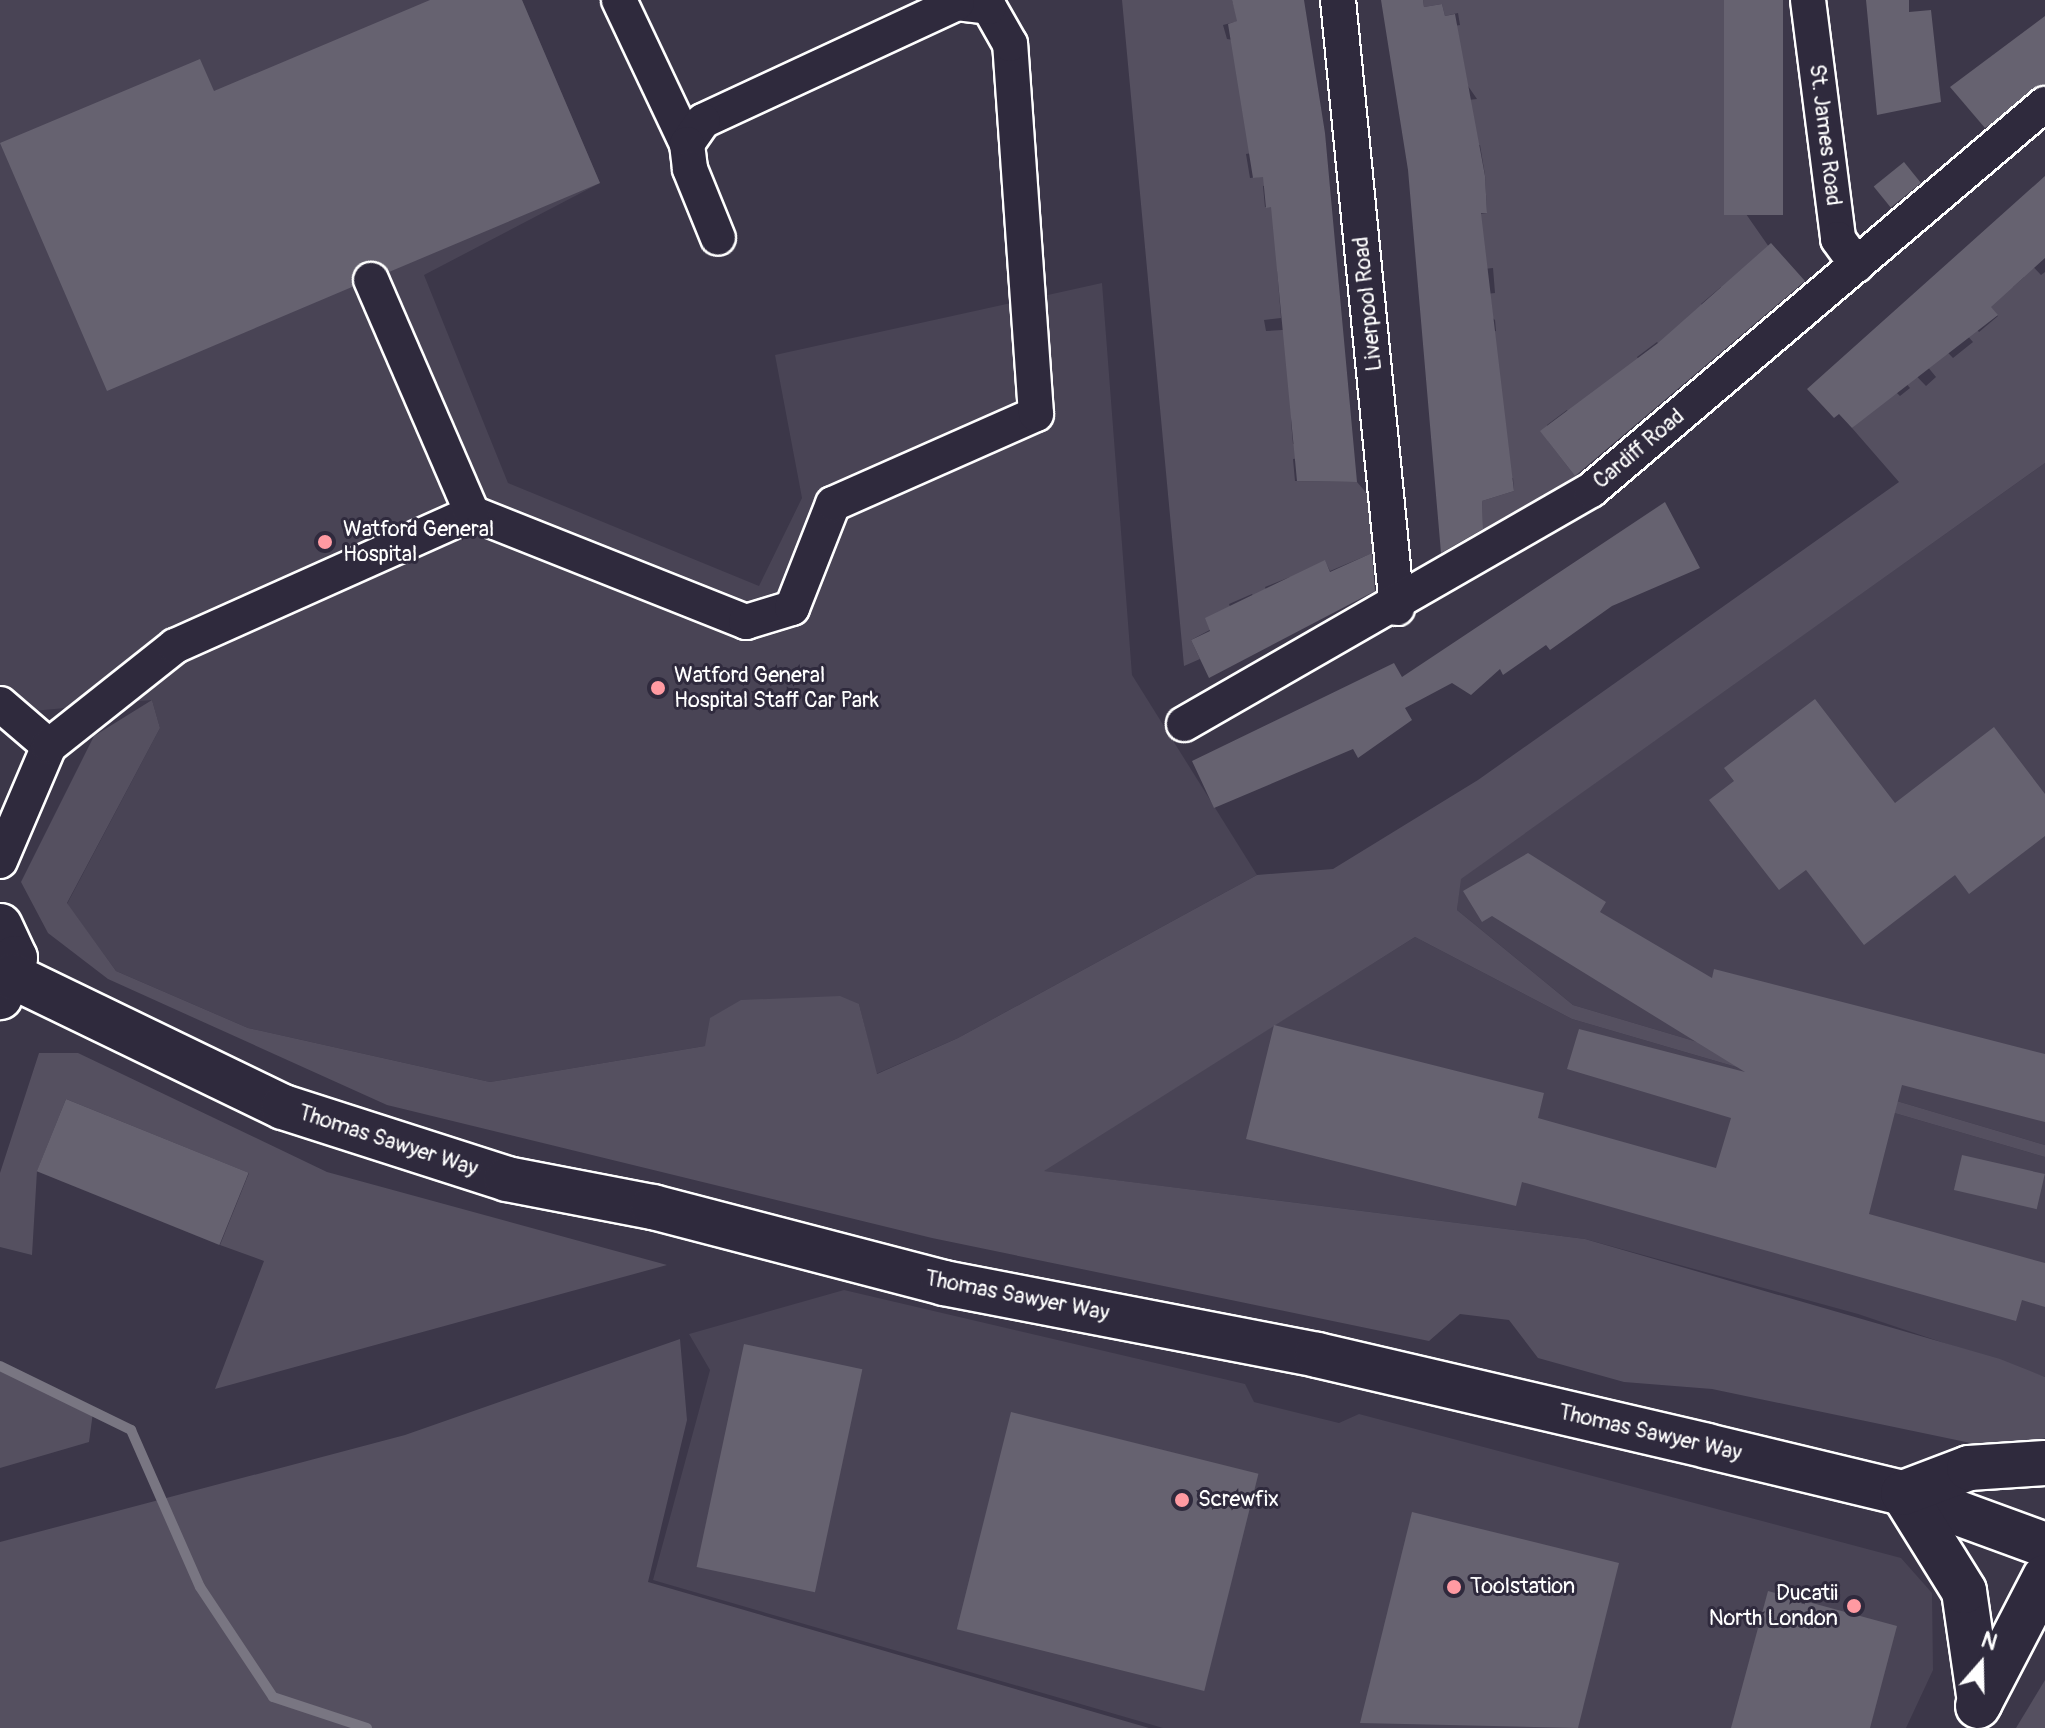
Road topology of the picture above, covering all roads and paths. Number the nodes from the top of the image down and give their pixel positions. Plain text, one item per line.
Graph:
1 (619, 0) edge
2 (1338, 0) edge
3 (1808, 0) edge
4 (990, 4) edge
5 (2045, 104) edge
6 (687, 144) junction
7 (718, 238) dead end
8 (1857, 265) junction
9 (371, 280) dead end
10 (472, 513) junction
11 (1397, 608) junction
12 (0, 704) edge
13 (1184, 724) dead end
14 (49, 746) junction
15 (0, 861) edge
16 (0, 926) edge
17 (6, 986) edge
18 (2045, 1463) edge
19 (1903, 1493) junction
20 (2045, 1545) edge
21 (2045, 1577) edge
22 (1974, 1715) edge

1 - 6 street
2 - 11 street, Liverpool Road
3 - 8 street, St. James Road
4 - 6 street
4 - 10 street
5 - 8 street, Cardiff Road
6 - 7 street
8 - 11 street, Cardiff Road
9 - 10 street
10 - 14 street
11 - 13 street, Cardiff Road
12 - 14 street
14 - 15 street
16 - 17 street
17 - 19 street, Thomas Sawyer Way
18 - 19 street
19 - 20 street, Thomas Sawyer Way
19 - 22 street
21 - 22 street

